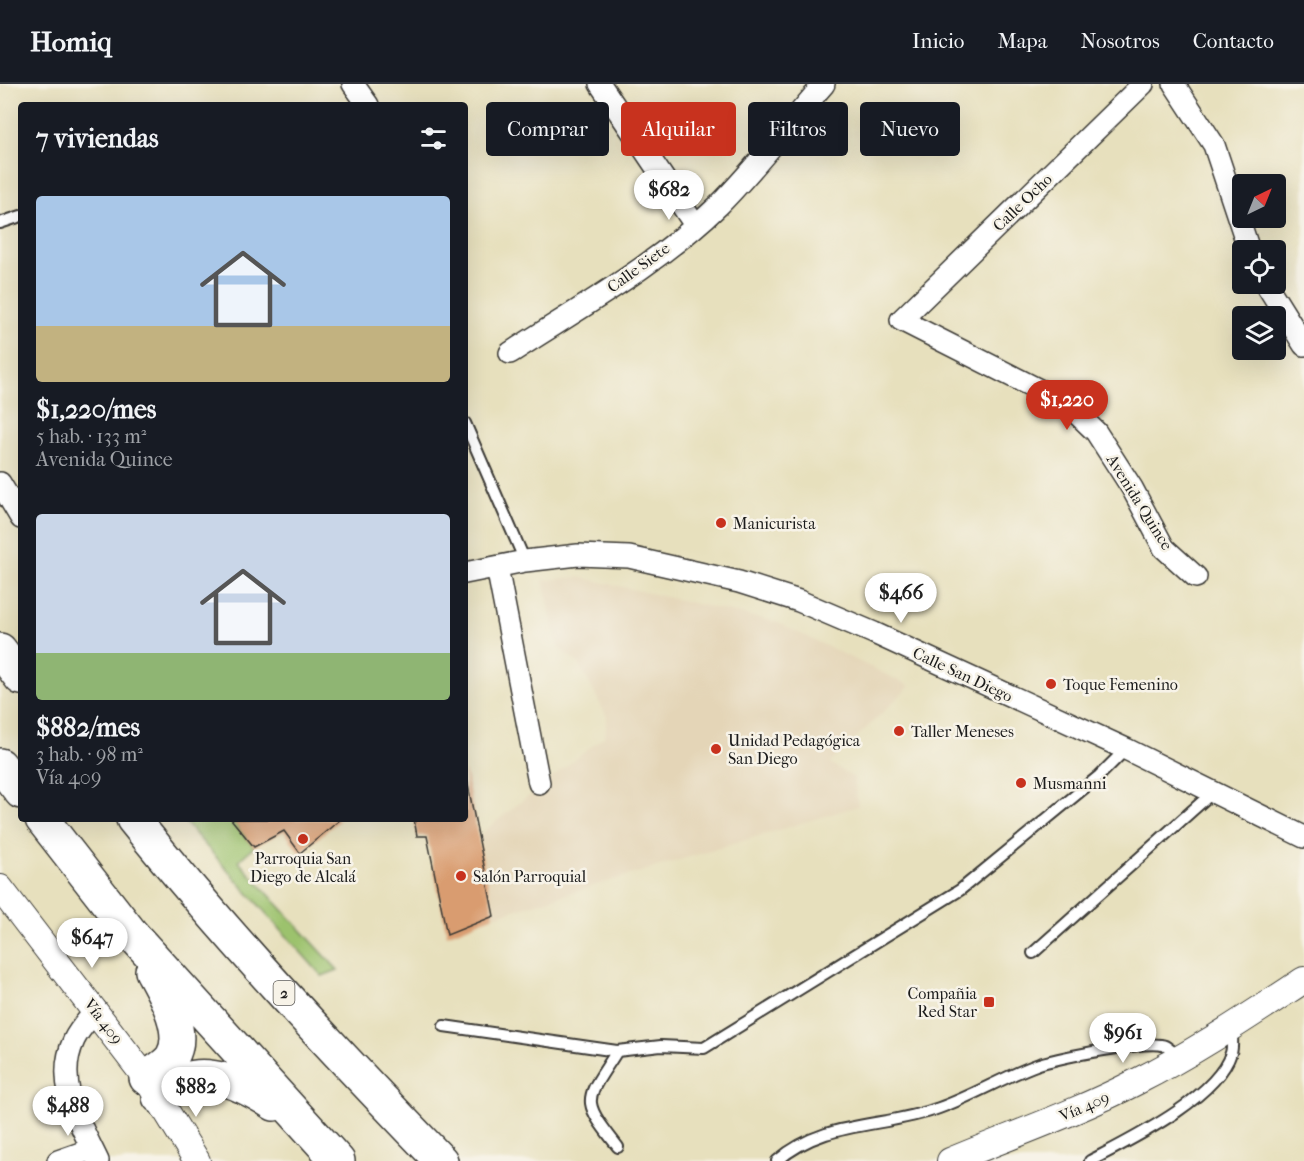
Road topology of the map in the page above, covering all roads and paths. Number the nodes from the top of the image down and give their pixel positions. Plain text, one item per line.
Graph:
1 (353, 84) edge
2 (600, 84) edge
3 (824, 84) edge
4 (1143, 84) edge
5 (1174, 84) edge
6 (366, 102) edge
7 (18, 217) edge
8 (0, 223) edge
9 (695, 225) junction
10 (1246, 240) edge
11 (1272, 294) edge
12 (900, 320) joint
13 (1304, 345) edge
14 (510, 353) dead end
15 (468, 430) edge
16 (0, 483) edge
17 (18, 513) edge
18 (525, 561) junction
19 (497, 567) junction
20 (468, 572) edge
21 (1196, 577) dead end
22 (0, 650) edge
23 (18, 674) edge
24 (1126, 749) junction
25 (0, 765) edge
26 (540, 783) dead end
27 (18, 788) edge
28 (1213, 792) junction
29 (44, 822) edge
30 (135, 822) edge
31 (1304, 837) edge
32 (0, 888) edge
33 (131, 933) junction
34 (1033, 952) dead end
35 (1304, 980) edge
36 (96, 1010) junction
37 (444, 1026) dead end
38 (1232, 1027) junction
39 (617, 1051) junction
40 (1180, 1058) junction
41 (152, 1088) junction
42 (308, 1130) junction
43 (618, 1147) dead end
44 (95, 1155) edge
45 (57, 1161) edge
46 (197, 1161) edge
47 (338, 1161) edge
48 (441, 1161) edge
49 (777, 1161) edge
50 (950, 1161) edge
51 (1090, 1161) edge

1 - 6 street
2 - 9 street
3 - 9 street, Calle Siete
4 - 12 street, Calle Ocho
5 - 10 street
7 - 8 lane
9 - 14 street, Calle Siete
11 - 13 street
12 - 21 street, Avenida Quince
15 - 18 lane
16 - 17 street
18 - 19 street, Calle San Diego
18 - 24 street, Calle San Diego
19 - 20 street, Calle San Diego
19 - 26 street
22 - 23 highway
24 - 28 street, Calle San Diego
24 - 39 lane
25 - 27 highway
28 - 31 street, Calle San Diego
28 - 34 lane
29 - 33 highway
30 - 48 highway, 2
32 - 36 street, Vía 409
33 - 41 highway
33 - 42 highway
35 - 38 street, Vía 409
36 - 41 street, Vía 409
36 - 44 street
37 - 39 lane
38 - 40 street, Vía 409
38 - 51 lane
39 - 43 lane
40 - 49 lane
40 - 50 street, Vía 409
41 - 42 highway
41 - 46 street, Vía 409
42 - 47 highway
44 - 45 street

